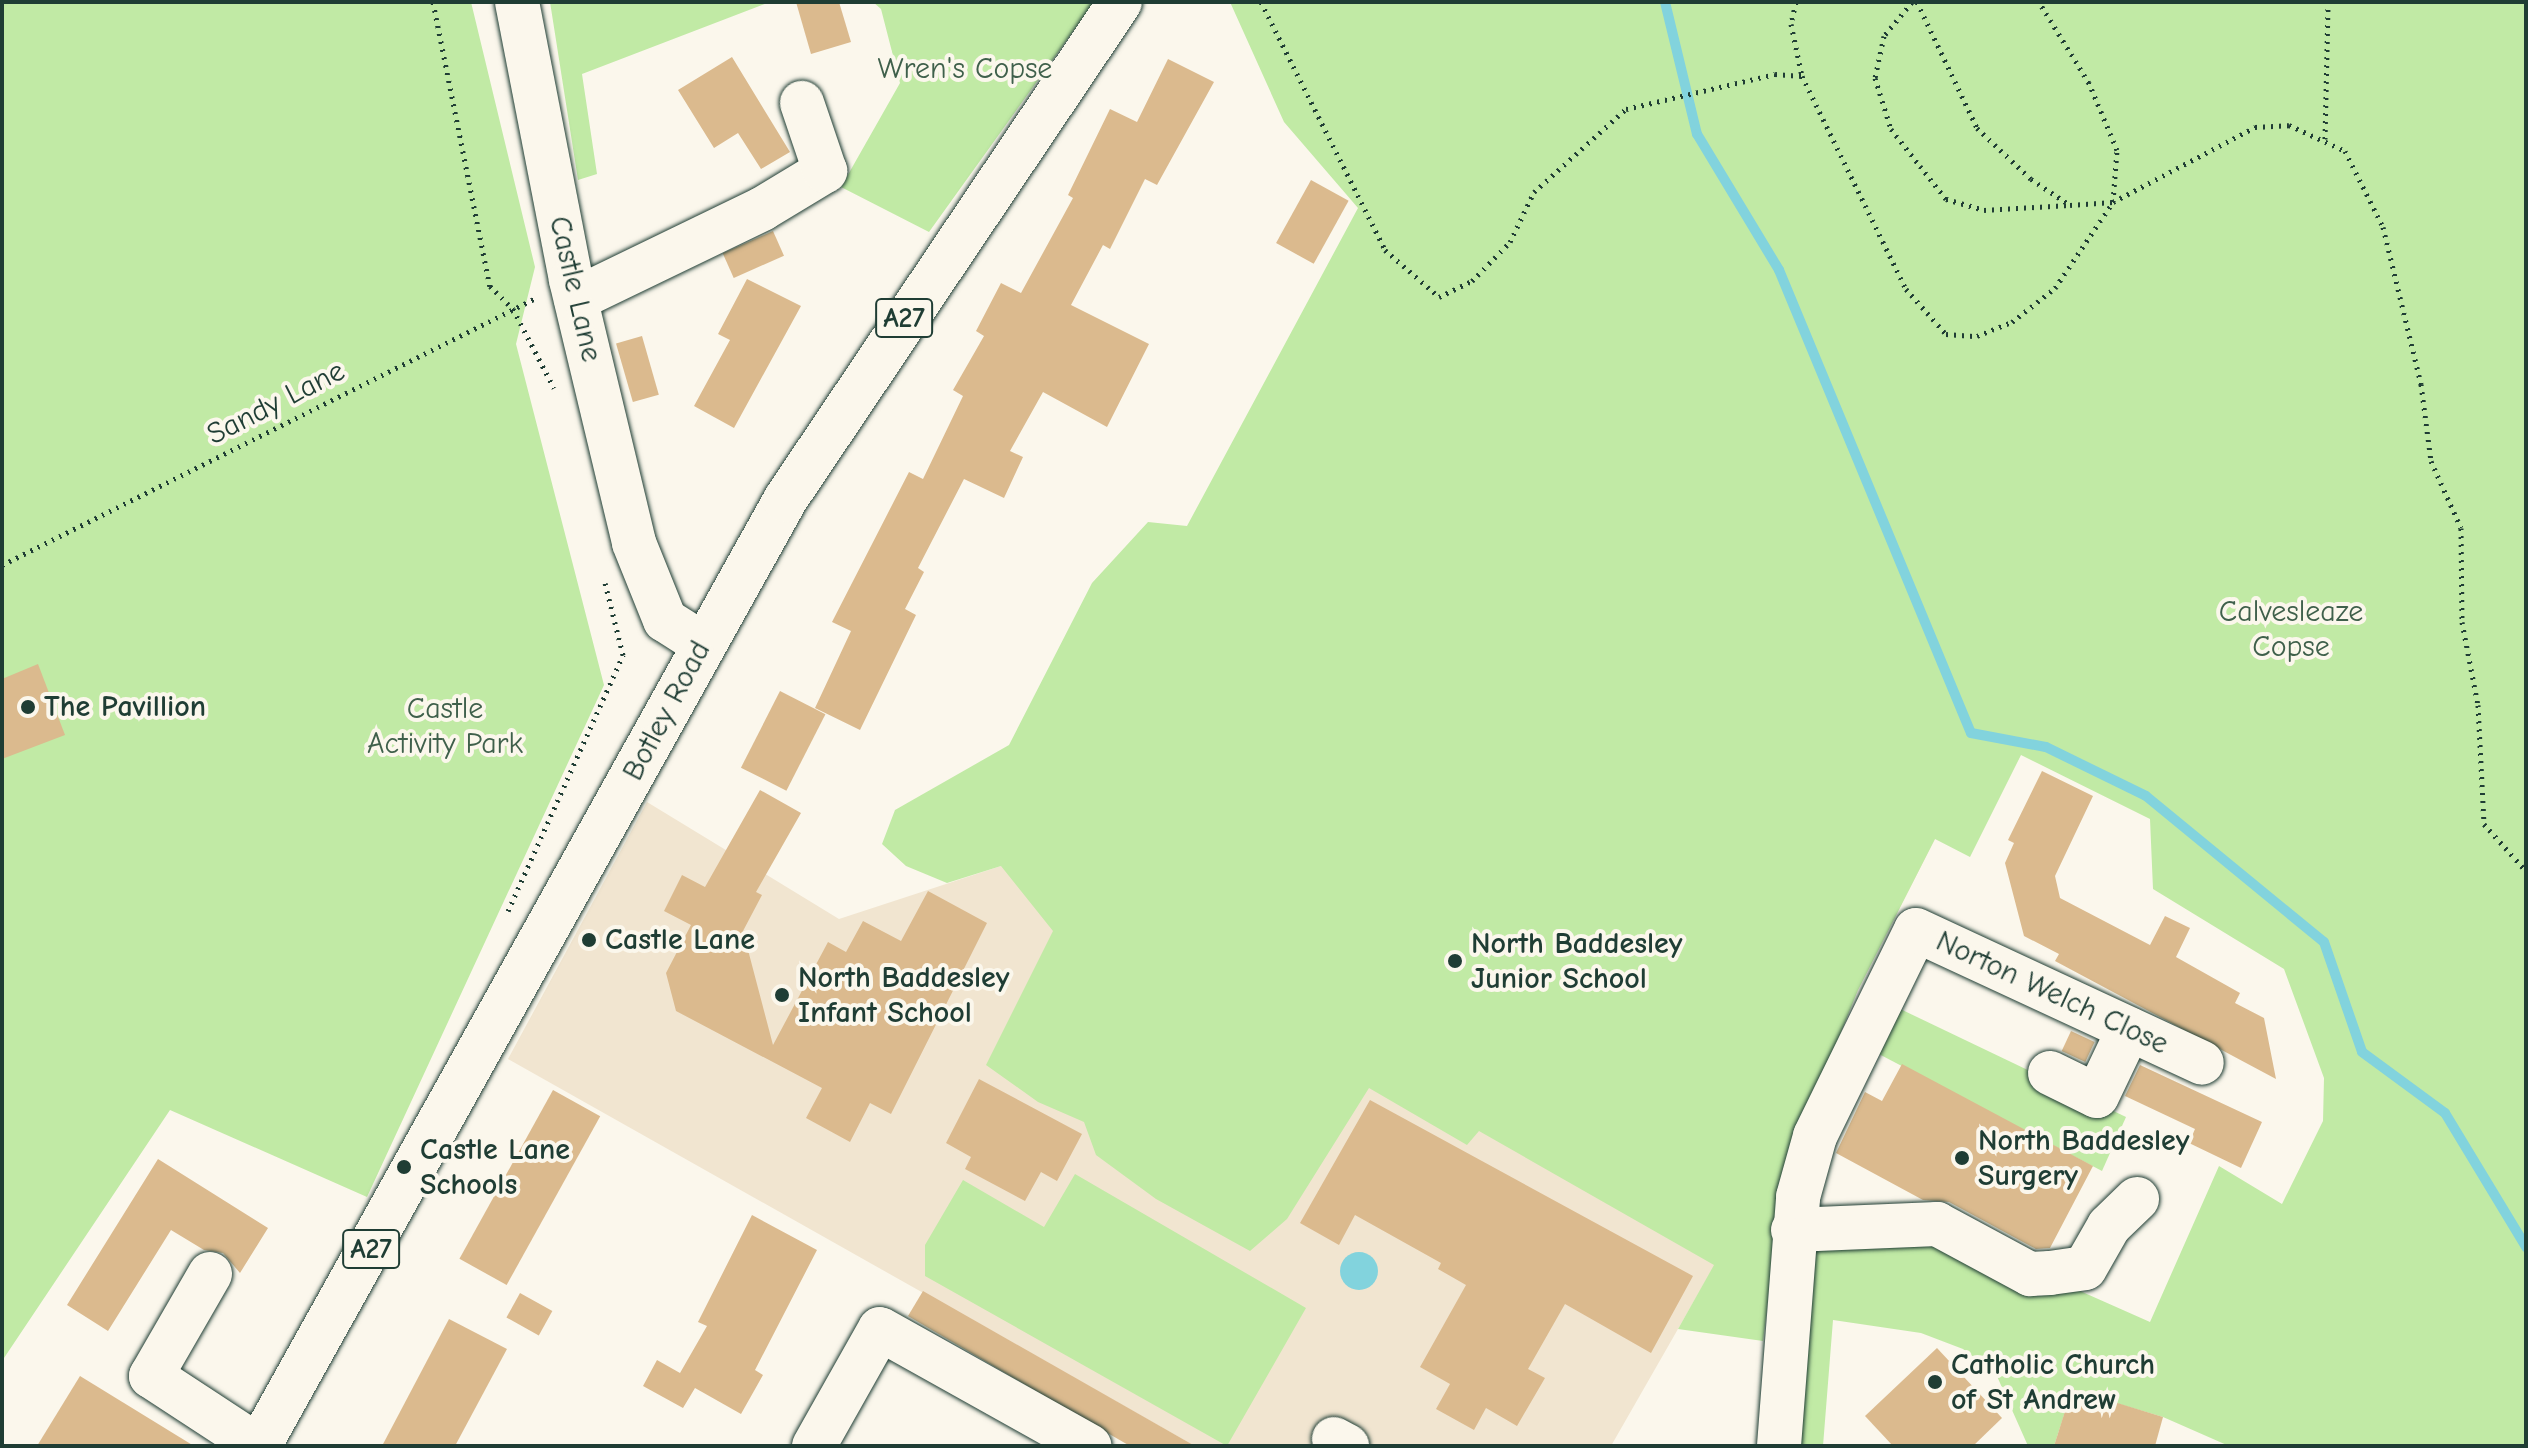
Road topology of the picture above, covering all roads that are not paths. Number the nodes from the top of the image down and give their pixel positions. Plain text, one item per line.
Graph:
1 (517, 2) edge
2 (1120, 2) edge
3 (802, 103) dead end
4 (573, 289) junction
5 (703, 644) junction
6 (2129, 1029) junction
7 (2202, 1063) dead end
8 (2050, 1073) dead end
9 (2137, 1199) dead end
10 (1793, 1230) junction
11 (210, 1274) dead end
12 (258, 1446) edge
13 (814, 1446) edge
14 (1089, 1446) edge
15 (1779, 1446) edge

1 - 4 main road, Castle Lane
2 - 5 main road, Botley Road / A27
3 - 4 main road
4 - 5 main road, Castle Lane
5 - 12 main road, Botley Road / A27
6 - 7 main road, Norton Welch Close
6 - 8 main road
6 - 10 main road, Norton Welch Close
9 - 10 main road
10 - 15 main road, Norton Welch Close
11 - 12 main road
13 - 14 main road

